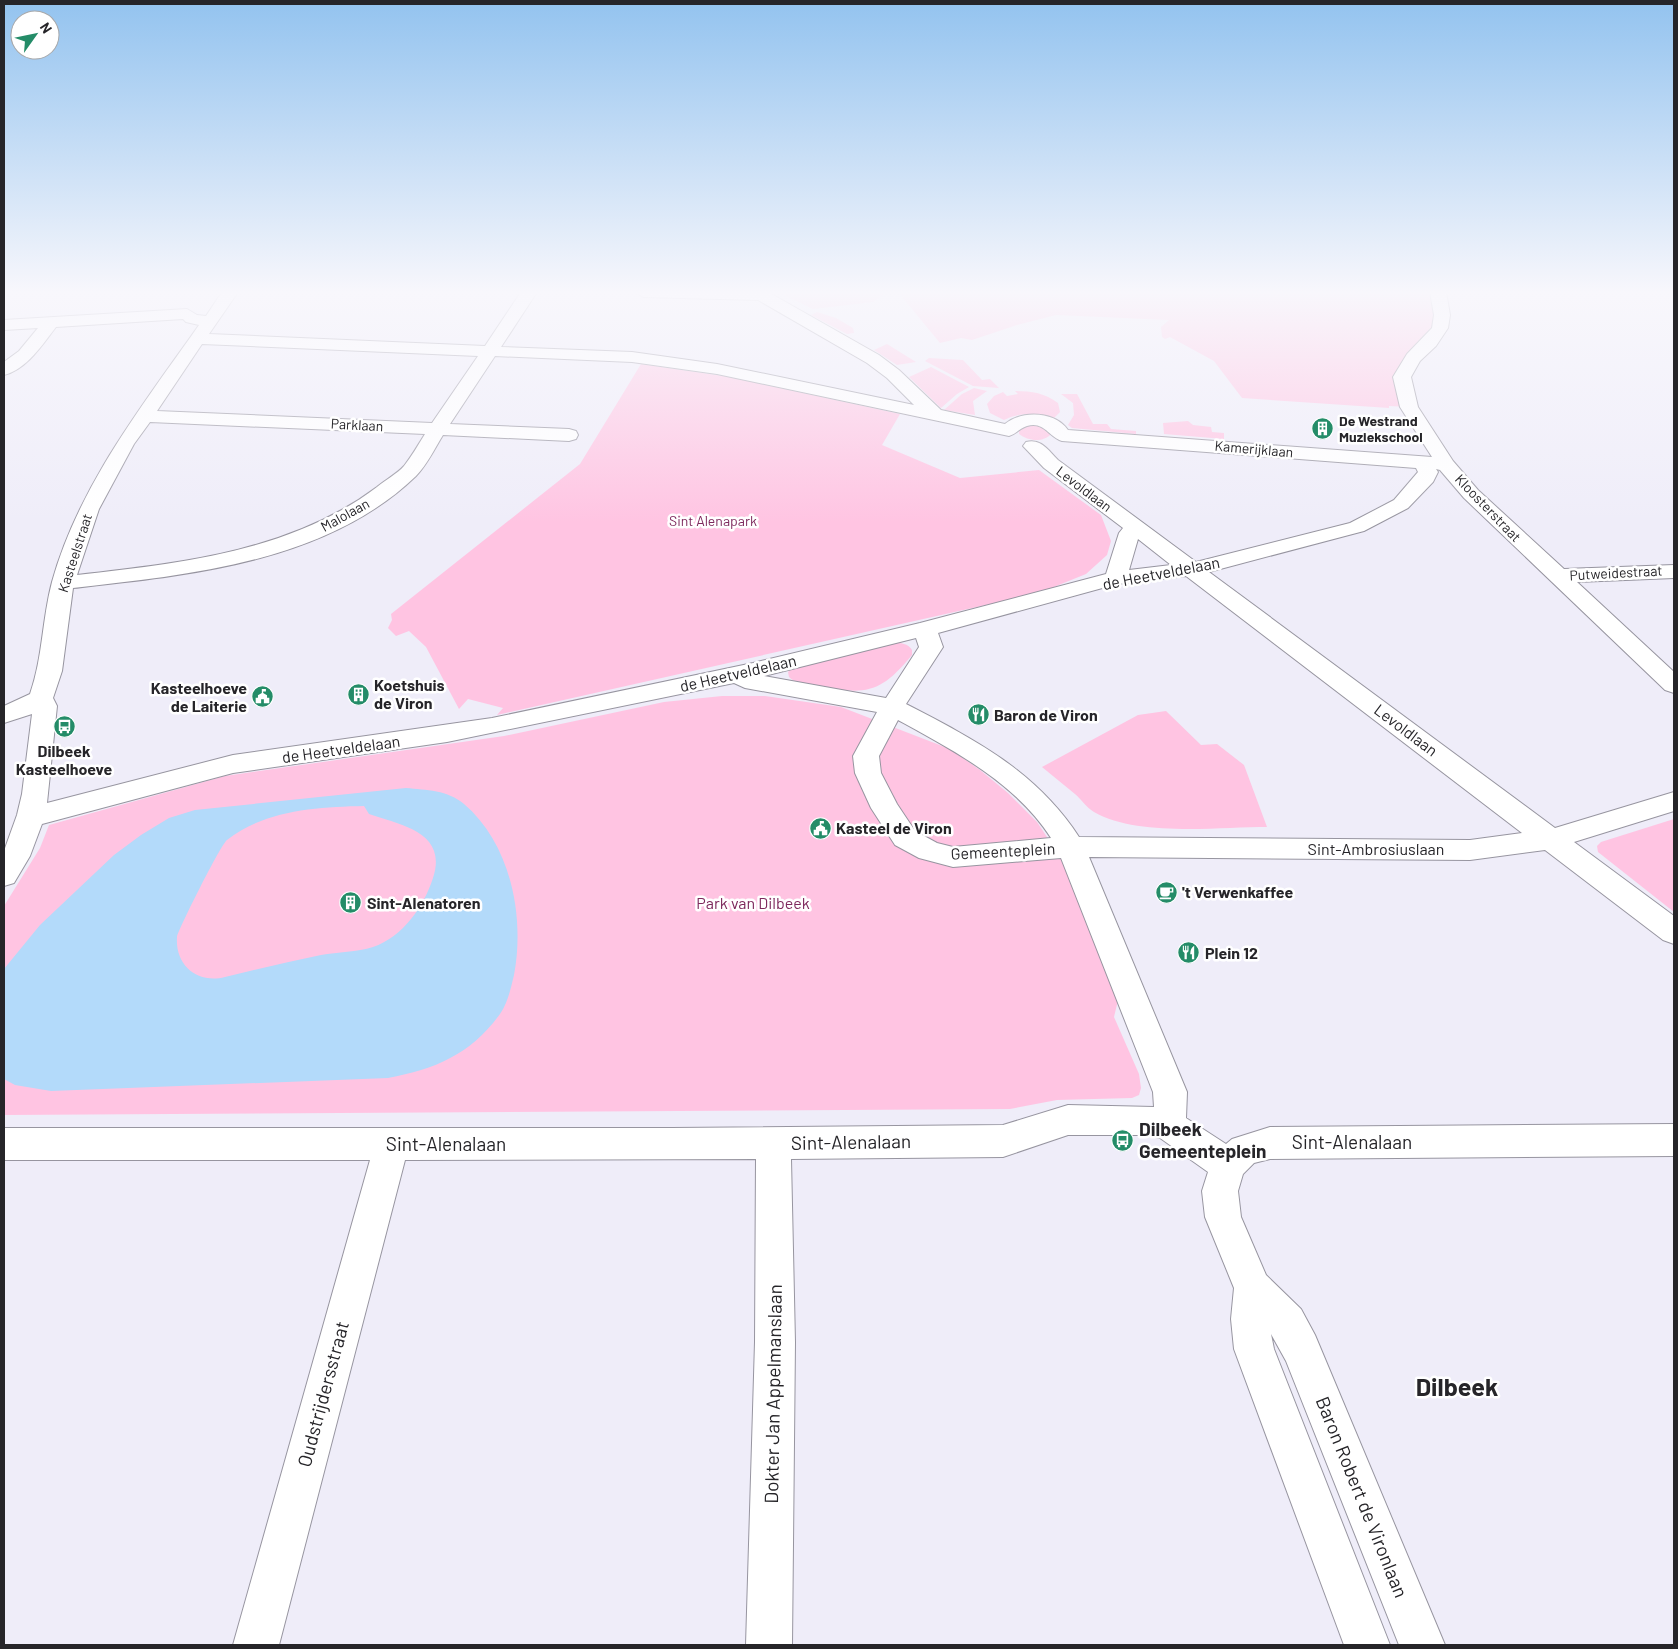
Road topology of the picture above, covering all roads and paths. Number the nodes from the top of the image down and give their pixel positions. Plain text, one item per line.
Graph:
1 (176, 369) edge
2 (478, 369) edge
3 (717, 369) edge
4 (886, 369) edge
5 (1407, 369) edge
6 (935, 415) junction
7 (144, 416) junction
8 (437, 429) junction
9 (1010, 430) junction
10 (569, 435) dead end
11 (1062, 435) junction
12 (1033, 446) junction
13 (1446, 464) junction
14 (1424, 470) junction
15 (1137, 529) junction
16 (1193, 569) junction
17 (1674, 571) edge
18 (1557, 576) junction
19 (1116, 578) junction
20 (62, 584) junction
21 (925, 629) junction
22 (739, 674) junction
23 (1674, 686) edge
24 (42, 698) junction
25 (892, 707) junction
26 (4, 715) edge
27 (1674, 801) edge
28 (31, 817) junction
29 (1551, 839) junction
30 (1071, 847) junction
31 (4, 875) edge
32 (1674, 932) edge
33 (1168, 1125) junction
34 (1674, 1140) edge
35 (773, 1143) junction
36 (4, 1144) edge
37 (392, 1144) junction
38 (1228, 1165) junction
39 (1253, 1288) junction
40 (1254, 1349) junction
41 (1301, 1349) junction
42 (256, 1645) edge
43 (769, 1645) edge
44 (1366, 1645) edge
45 (1422, 1645) edge

1 - 7 street, Kasteelstraat
2 - 8 street, Malolaan
3 - 6 street
4 - 6 street
5 - 13 street, Kloosterstraat
6 - 9 street
7 - 8 street, Parklaan
7 - 20 street, Kasteelstraat
8 - 10 street, Parklaan
8 - 20 street, Malolaan
9 - 11 street, Kamerijklaan
9 - 12 street
11 - 12 street, Kamerijklaan
11 - 14 street, Kamerijklaan
12 - 15 street, Levoldlaan
13 - 14 street, Kamerijklaan
13 - 18 street, Kloosterstraat
14 - 16 street, de Heetveldelaan
15 - 16 street, Levoldlaan
15 - 19 street
16 - 19 street, de Heetveldelaan
16 - 29 street, Levoldlaan
17 - 18 street, Putweidestraat
18 - 23 street, Kloosterstraat
19 - 21 street, de Heetveldelaan
20 - 24 street, Kasteelstraat
21 - 22 street, de Heetveldelaan
21 - 25 street, Gemeenteplein
22 - 25 street, Gemeenteplein
22 - 28 street, de Heetveldelaan
24 - 26 street
24 - 28 street, Kasteelstraat
25 - 30 street, Gemeenteplein
25 - 30 street, Gemeenteplein
27 - 29 street, Sint-Ambrosiuslaan
28 - 31 street, Kasteelstraat
29 - 30 street, Sint-Ambrosiuslaan
29 - 32 street, Levoldlaan
30 - 33 street, Gemeenteplein
33 - 35 street, Sint-Alenalaan
33 - 38 street, Sint-Alenalaan
34 - 38 street, Sint-Alenalaan
35 - 37 street, Sint-Alenalaan
35 - 43 street, Dokter Jan Appelmanslaan
36 - 37 street, Sint-Alenalaan
37 - 42 street, Oudstrijdersstraat
38 - 39 street, Baron Robert de Vironlaan
39 - 40 street
39 - 41 street, Baron Robert de Vironlaan
40 - 41 street
40 - 44 street
41 - 45 street, Baron Robert de Vironlaan

